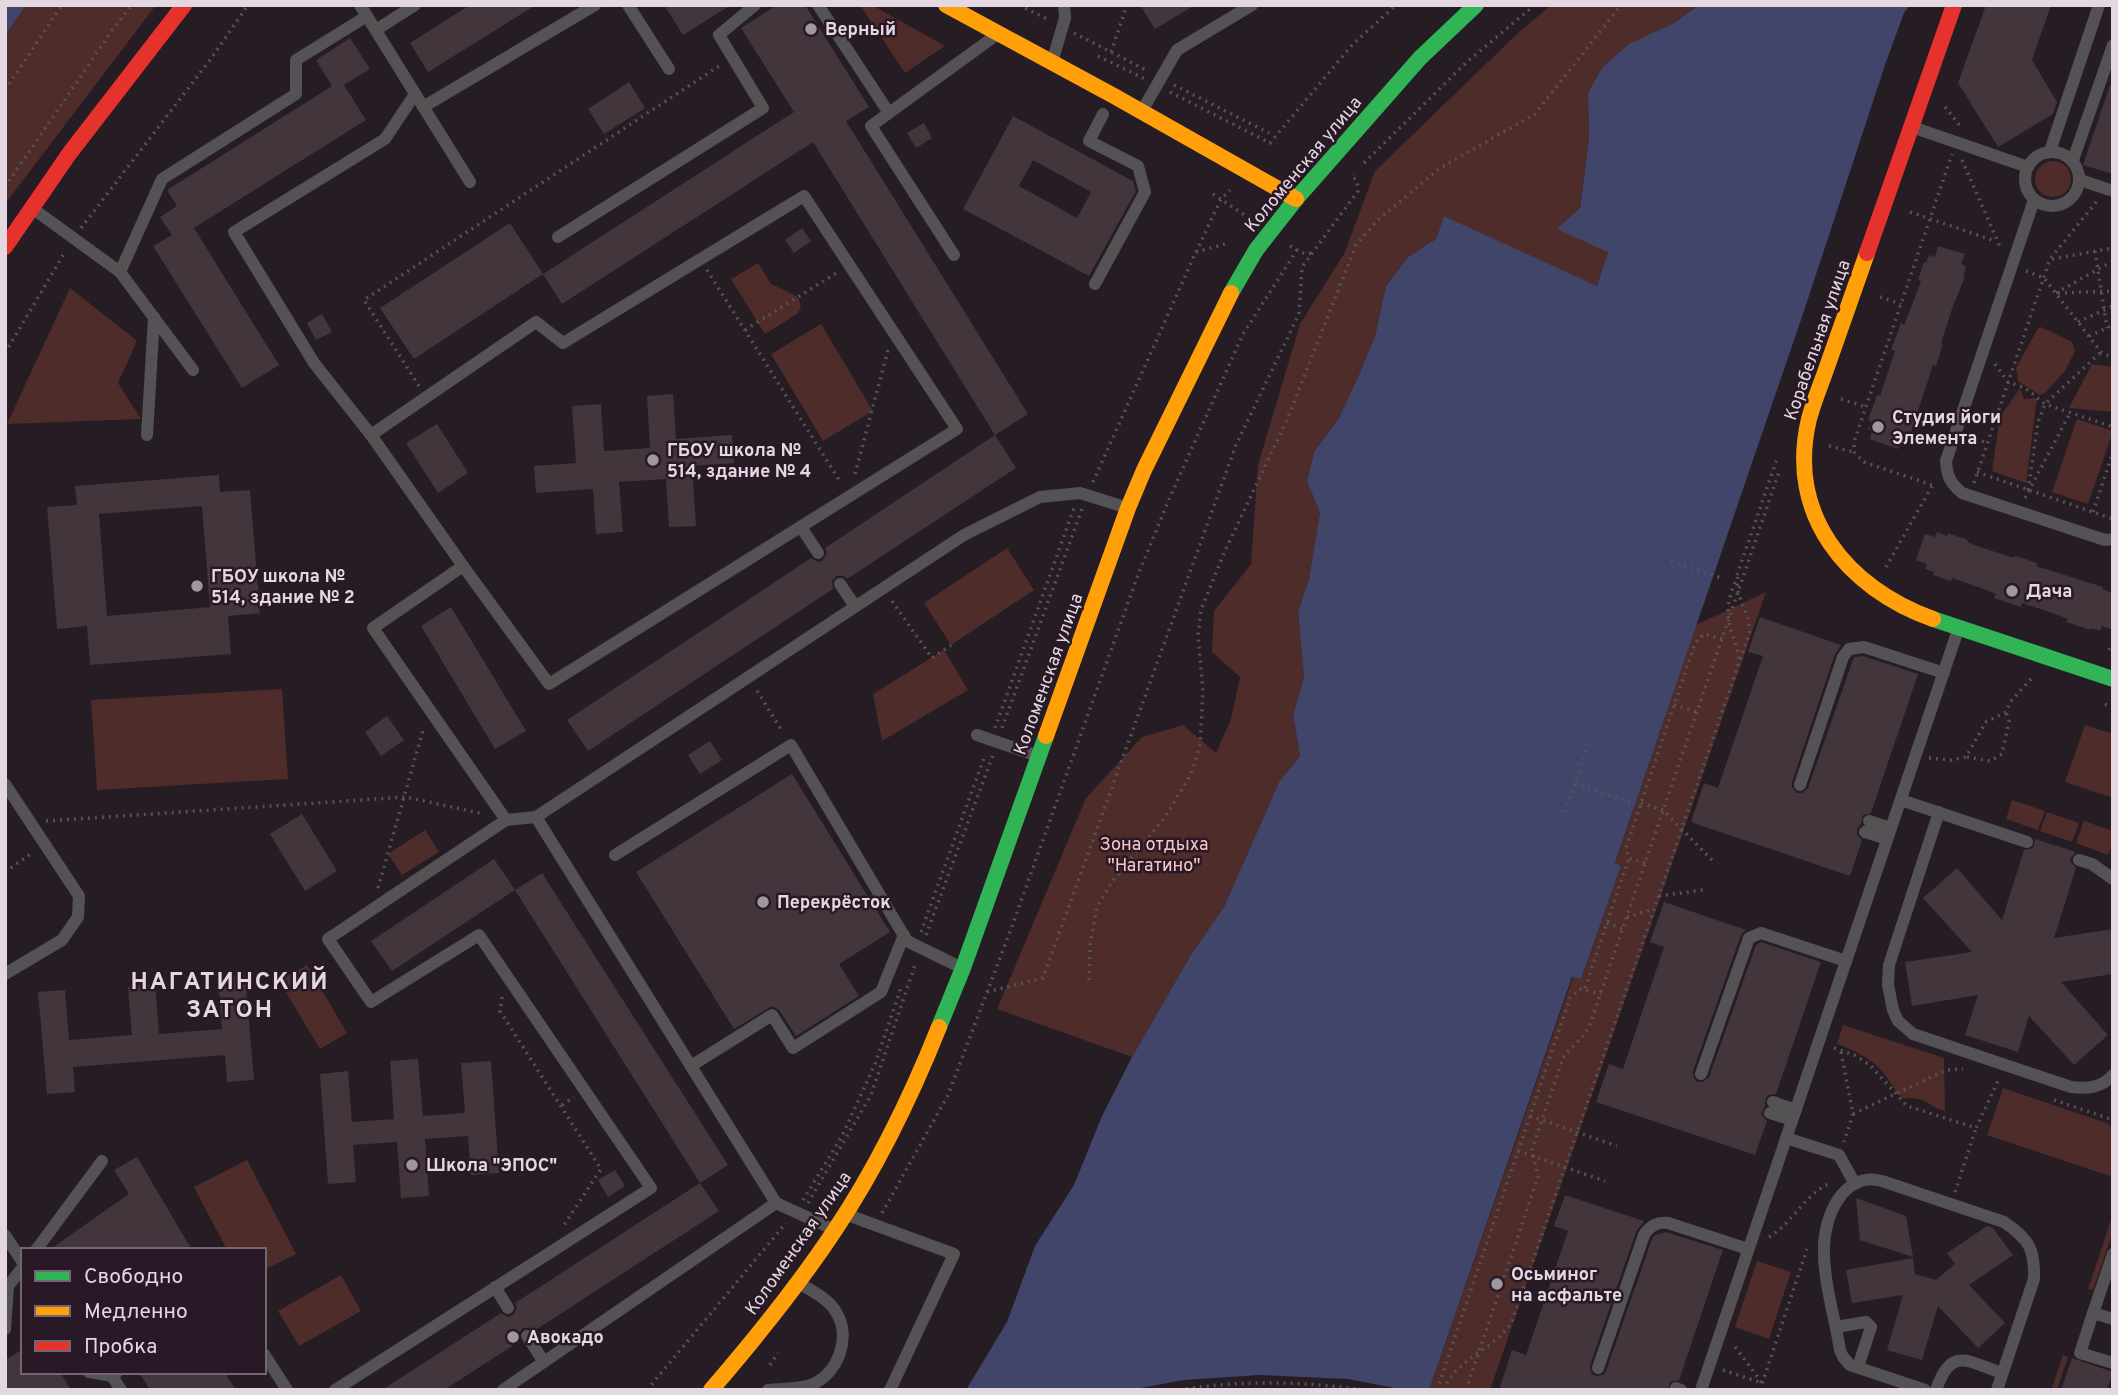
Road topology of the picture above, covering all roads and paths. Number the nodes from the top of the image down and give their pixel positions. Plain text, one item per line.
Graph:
1 (62, 5) edge
2 (132, 5) edge
3 (184, 5) edge
4 (248, 5) edge
5 (415, 5) edge
6 (595, 5) edge
7 (628, 5) edge
8 (818, 5) edge
9 (946, 5) edge
10 (1019, 5) edge
11 (1064, 5) edge
12 (1127, 5) edge
13 (1252, 5) edge
14 (1396, 5) edge
15 (1476, 5) edge
16 (1535, 5) edge
17 (1622, 5) edge
18 (1954, 5) edge
19 (2099, 5) edge
20 (753, 6) edge
21 (363, 11) edge
22 (1062, 27) junction
23 (376, 30) junction
24 (998, 33) junction
25 (2113, 45) edge
26 (1111, 52) junction
27 (1096, 55) dead end
28 (733, 57) junction
29 (2111, 59) edge
30 (1052, 62) junction
31 (669, 69) dead end
32 (1159, 81) junction
33 (5, 90) edge
34 (415, 93) junction
35 (1941, 98) dead end
36 (423, 107) junction
37 (1142, 112) junction
38 (889, 113) junction
39 (1103, 114) dead end
40 (1912, 127) junction
41 (1269, 133) dead end
42 (1956, 142) junction
43 (2050, 151) junction
44 (1940, 152) dead end
45 (1960, 156) dead end
46 (2073, 160) junction
47 (1239, 167) junction
48 (2028, 167) junction
49 (2080, 180) junction
50 (470, 182) dead end
51 (5, 187) edge
52 (2110, 190) edge
53 (1296, 199) junction
54 (2034, 200) junction
55 (30, 207) junction
56 (1901, 209) dead end
57 (1930, 219) junction
58 (558, 237) dead end
59 (73, 238) junction
60 (1996, 241) junction
61 (1233, 242) dead end
62 (5, 247) edge
63 (2113, 248) edge
64 (2095, 251) junction
65 (1196, 252) junction
66 (1312, 253) junction
67 (954, 255) dead end
68 (700, 259) junction
69 (2050, 259) junction
70 (2113, 261) edge
71 (850, 265) junction
72 (2011, 267) junction
73 (2098, 269) junction
74 (120, 272) junction
75 (2044, 278) junction
76 (1095, 284) dead end
77 (2102, 291) junction
78 (2113, 291) edge
79 (2056, 293) junction
80 (1872, 294) dead end
81 (1901, 304) junction
82 (2113, 306) edge
83 (2105, 309) junction
84 (154, 317) junction
85 (2078, 322) junction
86 (2113, 325) edge
87 (2108, 328) junction
88 (745, 330) junction
89 (893, 331) junction
90 (2089, 336) junction
91 (1984, 348) junction
92 (2101, 352) junction
93 (5, 354) edge
94 (2113, 358) edge
95 (193, 370) dead end
96 (2008, 382) junction
97 (426, 397) junction
98 (1837, 397) dead end
99 (2045, 404) junction
100 (1866, 407) junction
101 (2070, 413) junction
102 (2113, 427) edge
103 (147, 435) dead end
104 (371, 435) junction
105 (1781, 446) dead end
106 (1824, 451) dead end
107 (1854, 452) junction
108 (2113, 452) edge
109 (1784, 457) dead end
110 (1977, 472) junction
111 (2028, 490) junction
112 (1083, 494) junction
113 (1969, 495) junction
114 (849, 497) junction
115 (1128, 508) junction
116 (2093, 512) junction
117 (2113, 519) edge
118 (801, 527) junction
119 (2113, 538) edge
120 (818, 552) dead end
121 (1671, 561) dead end
122 (463, 566) junction
123 (1884, 572) dead end
124 (1738, 574) junction
125 (1721, 578) dead end
126 (840, 584) dead end
127 (883, 588) junction
128 (1737, 595) junction
129 (855, 607) junction
130 (1728, 620) junction
131 (1959, 627) junction
132 (1722, 639) junction
133 (2113, 640) edge
134 (951, 645) dead end
135 (2108, 656) dead end
136 (1739, 664) junction
137 (1944, 673) junction
138 (2035, 674) dead end
139 (748, 677) junction
140 (2113, 678) edge
141 (1674, 705) junction
142 (429, 709) junction
143 (1697, 712) junction
144 (2006, 712) junction
145 (977, 736) dead end
146 (994, 741) junction
147 (1588, 744) dead end
148 (791, 745) junction
149 (1916, 755) junction
150 (1038, 756) junction
151 (1966, 757) junction
152 (5, 784) edge
153 (1575, 784) junction
154 (1800, 785) dead end
155 (406, 797) junction
156 (1901, 800) junction
157 (1641, 803) junction
158 (1635, 804) dead end
159 (1663, 810) junction
160 (1565, 812) dead end
161 (1939, 812) junction
162 (536, 817) junction
163 (506, 820) junction
164 (30, 822) junction
165 (1867, 826) dead end
166 (1682, 829) junction
167 (1889, 834) junction
168 (2027, 842) dead end
169 (44, 844) junction
170 (615, 855) dead end
171 (1629, 858) junction
172 (2079, 860) dead end
173 (1713, 861) dead end
174 (1646, 863) junction
175 (5, 872) edge
176 (2113, 879) edge
177 (1703, 890) dead end
178 (1658, 896) junction
179 (1654, 909) junction
180 (371, 910) junction
181 (1627, 917) junction
182 (1607, 923) junction
183 (1623, 929) junction
184 (904, 935) junction
185 (919, 947) junction
186 (1846, 961) junction
187 (963, 968) junction
188 (5, 974) edge
189 (505, 974) junction
190 (1089, 981) dead end
191 (1584, 989) junction
192 (987, 992) junction
193 (1601, 994) junction
194 (1818, 1042) junction
195 (1840, 1050) junction
196 (691, 1066) junction
197 (1975, 1073) dead end
198 (1701, 1074) dead end
199 (2113, 1075) edge
200 (2011, 1085) dead end
201 (1895, 1094) junction
202 (2049, 1098) dead end
203 (1772, 1107) dead end
204 (1853, 1114) junction
205 (1794, 1115) junction
206 (1530, 1116) junction
207 (2113, 1120) edge
208 (1542, 1121) junction
209 (1976, 1128) junction
210 (1577, 1132) junction
211 (1786, 1138) junction
212 (1617, 1146) dead end
213 (1518, 1151) junction
214 (1532, 1156) junction
215 (1839, 1156) junction
216 (102, 1161) dead end
217 (1565, 1167) junction
218 (1605, 1181) dead end
219 (1830, 1183) junction
220 (1855, 1184) junction
221 (1825, 1196) dead end
222 (776, 1203) junction
223 (1951, 1204) junction
224 (798, 1213) junction
225 (845, 1213) junction
226 (875, 1225) junction
227 (835, 1230) junction
228 (5, 1235) edge
229 (1808, 1246) dead end
230 (37, 1248) edge
231 (1749, 1248) junction
232 (2113, 1254) edge
233 (543, 1257) junction
234 (21, 1262) edge
235 (21, 1268) edge
236 (796, 1281) junction
237 (495, 1287) junction
238 (509, 1308) dead end
239 (2093, 1313) junction
240 (2113, 1319) edge
241 (1836, 1327) junction
242 (1722, 1328) junction
243 (5, 1329) edge
244 (527, 1336) dead end
245 (1479, 1352) junction
246 (266, 1357) edge
247 (544, 1362) junction
248 (2113, 1363) edge
249 (1709, 1366) junction
250 (1858, 1367) junction
251 (1598, 1368) dead end
252 (2002, 1373) junction
253 (115, 1374) edge
254 (1762, 1384) junction
255 (121, 1390) edge
256 (287, 1390) edge
257 (335, 1390) edge
258 (503, 1390) edge
259 (647, 1390) edge
260 (711, 1390) edge
261 (768, 1390) edge
262 (890, 1390) edge
263 (1179, 1390) edge
264 (1363, 1390) edge
265 (1437, 1390) edge
266 (1444, 1390) edge
267 (1466, 1390) edge
268 (1701, 1390) edge
269 (1760, 1390) edge
270 (1925, 1390) edge
271 (1936, 1390) edge
272 (1997, 1390) edge

1 - 33 path
2 - 51 path
3 - 55 street
4 - 59 path
5 - 23 lane
6 - 36 lane
7 - 31 lane
8 - 38 lane
9 - 24 street
10 - 22 path
11 - 22 lane
12 - 26 path
13 - 32 lane
14 - 32 path
15 - 53 street, Коломенская улица
16 - 66 path
17 - 190 path
18 - 40 street, Корабельная улица
19 - 43 lane
20 - 28 lane
21 - 23 lane
21 - 74 lane
22 - 26 path
22 - 30 lane
23 - 34 lane
24 - 30 street
24 - 38 lane
25 - 29 lane
26 - 32 path
27 - 32 path
28 - 58 lane
28 - 97 path
29 - 46 lane
30 - 37 street
32 - 37 lane
32 - 41 path
34 - 36 lane
34 - 104 lane
35 - 42 path
36 - 50 lane
37 - 47 street
38 - 67 lane
39 - 76 lane
40 - 42 lane
40 - 131 street, Корабельная улица
42 - 48 lane
43 - 46 lane
43 - 48 lane
44 - 57 path
45 - 60 path
46 - 49 lane
47 - 53 street
47 - 65 path
48 - 54 lane
49 - 52 lane
49 - 54 lane
52 - 69 path
53 - 115 street, Коломенская улица
54 - 72 lane
55 - 59 lane
55 - 62 street
56 - 57 path
57 - 60 path
57 - 81 path
59 - 74 lane
59 - 93 path
60 - 72 path
61 - 65 path
63 - 64 path
64 - 69 path
64 - 73 path
65 - 112 path
66 - 192 path
66 - 192 path
68 - 71 lane
68 - 88 path
68 - 97 lane
69 - 75 path
70 - 73 path
71 - 88 path
71 - 89 lane
72 - 75 path
72 - 91 lane
73 - 77 path
73 - 79 path
74 - 84 lane
75 - 79 path
75 - 96 path
77 - 78 path
77 - 79 path
77 - 83 path
79 - 85 path
80 - 81 path
81 - 100 path
82 - 83 path
83 - 85 path
83 - 87 path
84 - 95 lane
84 - 103 lane
85 - 90 path
86 - 87 path
87 - 90 path
88 - 114 path
89 - 114 path
89 - 114 lane
90 - 92 path
91 - 96 path
91 - 113 lane
92 - 94 path
92 - 99 path
96 - 99 path
96 - 110 path
97 - 104 lane
98 - 100 path
99 - 101 path
99 - 111 path
100 - 107 path
101 - 102 path
101 - 111 path
104 - 122 lane
105 - 124 path
106 - 107 path
107 - 123 path
108 - 116 path
109 - 128 path
110 - 111 path
110 - 113 path
111 - 116 path
112 - 115 lane
112 - 127 lane
112 - 146 path
112 - 146 path
113 - 119 lane
114 - 118 lane
115 - 150 street, Коломенская улица
116 - 117 path
118 - 120 lane
118 - 122 lane
121 - 125 path
122 - 142 lane
124 - 128 path
124 - 130 path
126 - 129 lane
127 - 129 lane
127 - 134 path
128 - 130 path
128 - 136 path
129 - 139 lane
130 - 132 path
130 - 136 path
131 - 137 lane
131 - 140 street, Корабельная улица
132 - 141 path
132 - 143 path
133 - 135 path
136 - 166 path
137 - 149 lane
137 - 154 lane
138 - 144 path
139 - 148 path
139 - 162 lane
141 - 143 path
141 - 157 path
142 - 155 path
142 - 163 lane
143 - 159 path
144 - 151 path
144 - 151 path
145 - 146 lane
146 - 150 lane
146 - 185 path
147 - 153 path
148 - 170 lane
148 - 184 lane
149 - 151 path
149 - 156 lane
150 - 187 street, Коломенская улица
152 - 164 lane
153 - 158 path
153 - 160 path
155 - 163 path
155 - 164 path
155 - 180 path
156 - 161 lane
156 - 167 lane
157 - 159 path
157 - 171 path
159 - 166 path
159 - 174 path
161 - 168 lane
161 - 199 lane
162 - 163 lane
162 - 196 lane
163 - 180 lane
164 - 169 lane
165 - 167 lane
166 - 173 path
166 - 178 path
167 - 186 lane
169 - 175 path
169 - 188 lane
171 - 174 path
171 - 182 path
172 - 176 lane
174 - 181 path
177 - 178 path
178 - 179 path
179 - 181 path
179 - 210 path
180 - 189 lane
181 - 183 path
182 - 183 path
182 - 191 path
183 - 193 path
184 - 185 lane
184 - 196 lane
185 - 187 lane
185 - 224 path
185 - 224 path
186 - 194 lane
186 - 198 lane
187 - 225 street, Коломенская улица
189 - 233 path
189 - 233 lane
191 - 193 path
191 - 206 path
192 - 226 path
193 - 208 path
194 - 195 path
194 - 205 lane
195 - 201 path
195 - 204 path
196 - 222 lane
197 - 201 path
200 - 209 path
201 - 204 path
201 - 209 path
202 - 207 path
203 - 205 lane
204 - 215 path
205 - 211 lane
206 - 208 path
206 - 213 path
208 - 210 path
208 - 214 path
209 - 223 path
210 - 212 path
210 - 217 path
211 - 215 lane
211 - 231 lane
213 - 214 path
213 - 265 path
214 - 217 path
214 - 245 path
215 - 219 path
215 - 220 lane
216 - 230 lane
217 - 218 path
217 - 245 path
219 - 221 path
219 - 231 path
220 - 223 lane
220 - 241 lane
222 - 224 lane
222 - 247 lane
223 - 252 lane
224 - 227 lane
224 - 259 path
225 - 226 lane
225 - 227 street, Коломенская улица
226 - 262 lane
227 - 236 street, Коломенская улица
228 - 234 lane
229 - 254 path
231 - 242 lane
231 - 251 lane
232 - 239 lane
233 - 237 lane
235 - 243 lane
236 - 260 street, Коломенская улица
236 - 261 lane
237 - 238 lane
237 - 257 lane
239 - 240 lane
239 - 248 lane
241 - 250 lane
241 - 250 lane
242 - 249 lane
242 - 254 path
244 - 247 lane
245 - 266 path
245 - 267 path
246 - 256 lane
247 - 258 lane
249 - 254 path
249 - 268 lane
250 - 270 lane
252 - 271 lane
252 - 272 lane
253 - 255 lane
254 - 269 path
263 - 264 path

